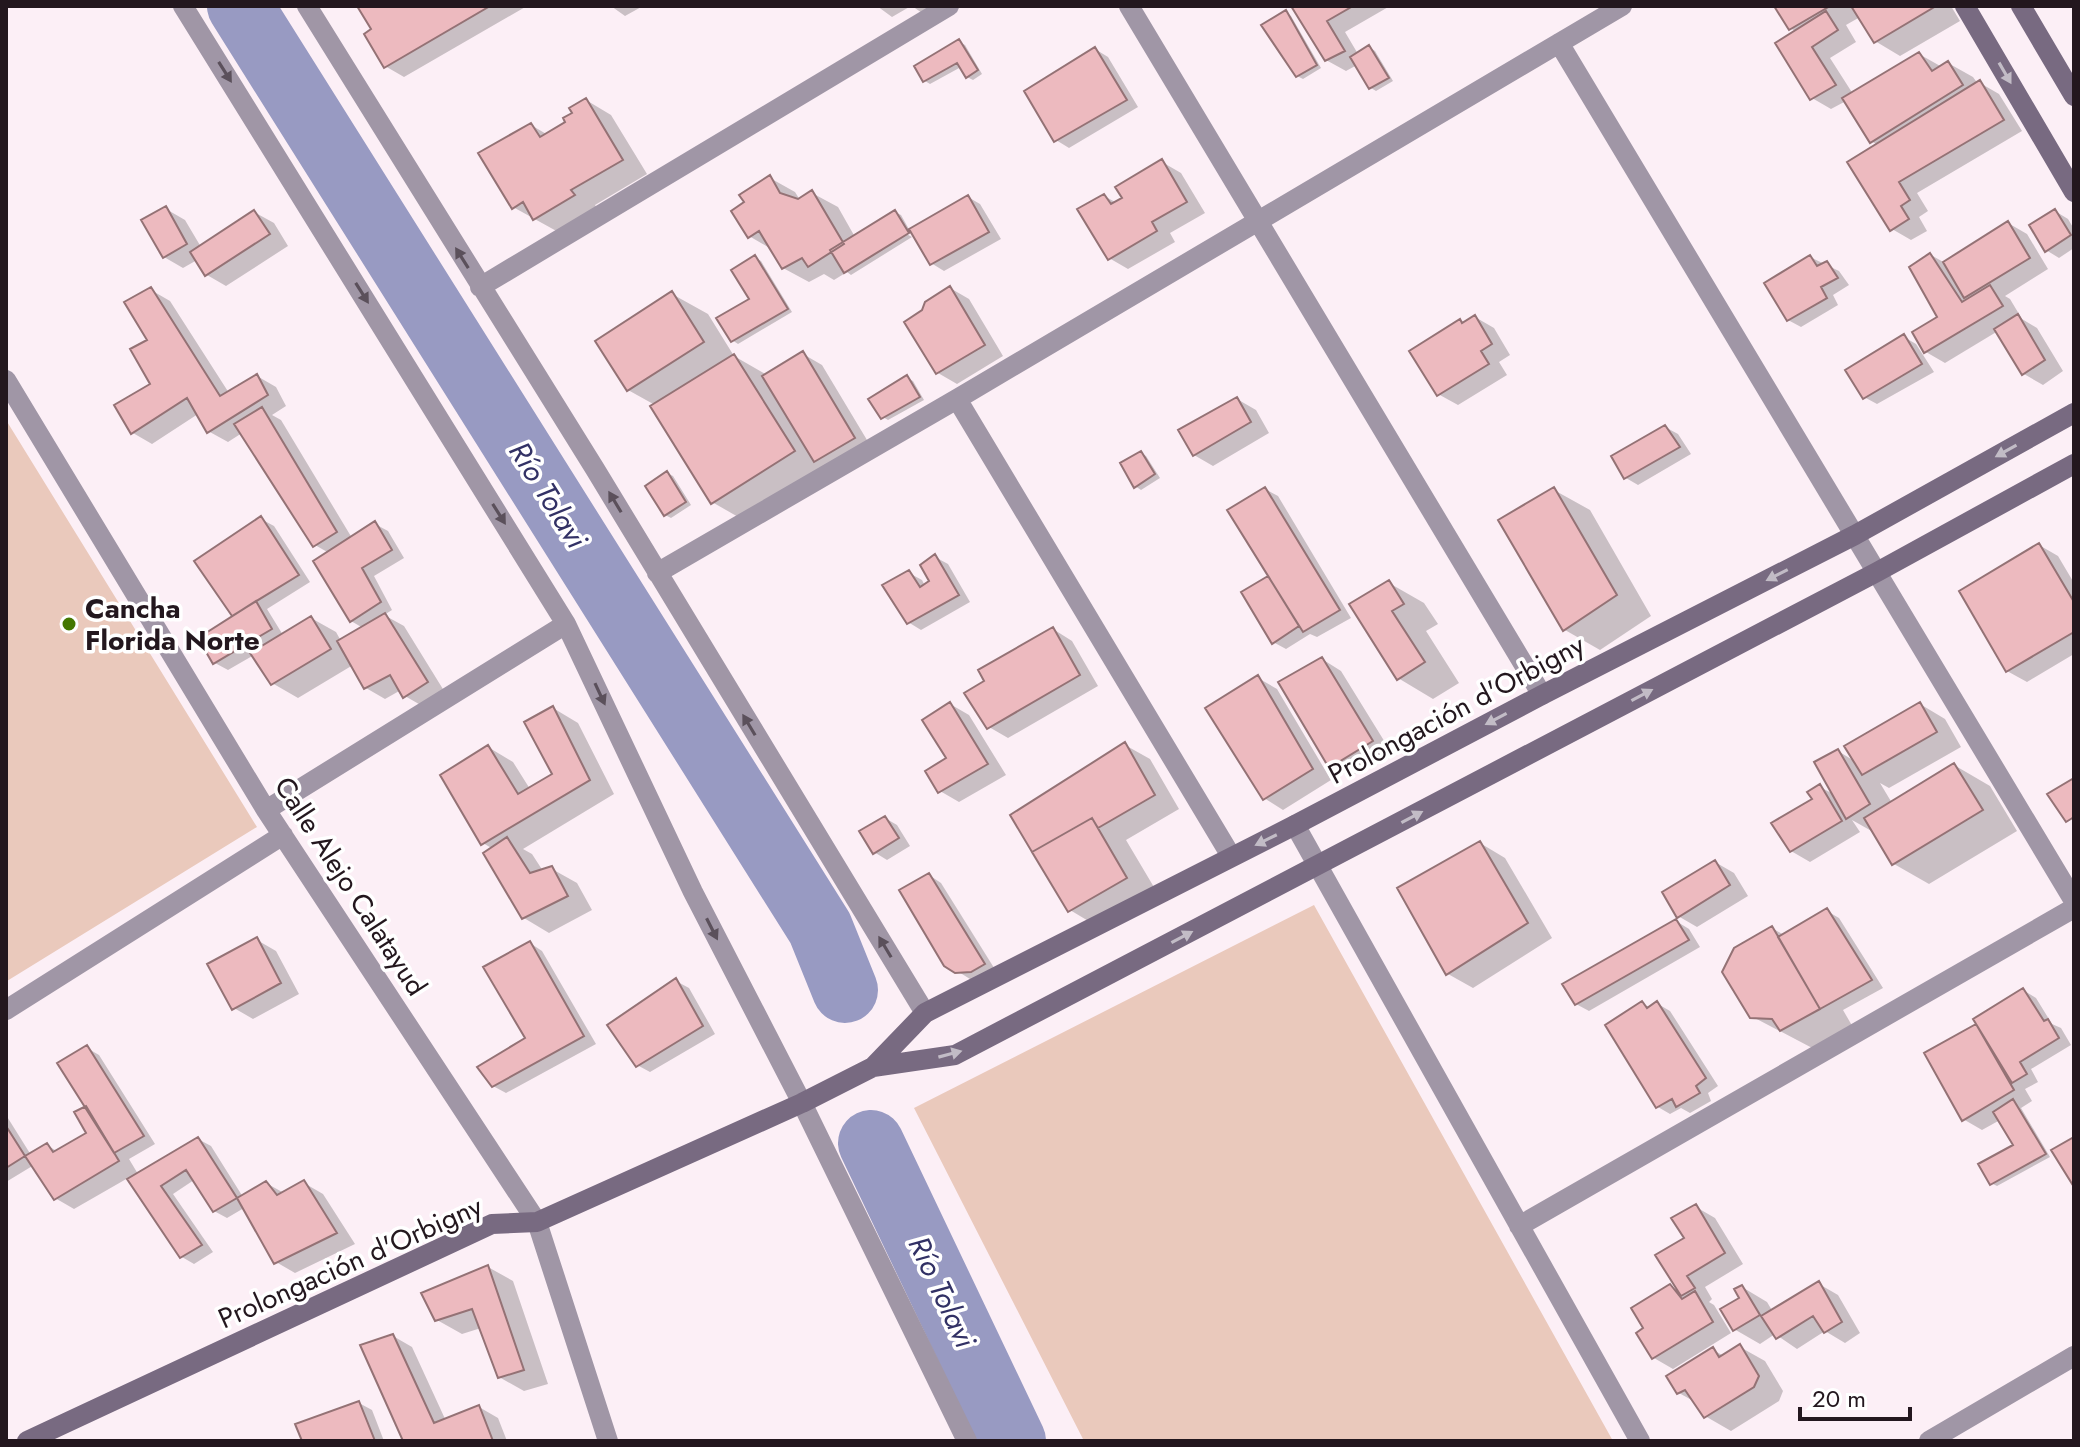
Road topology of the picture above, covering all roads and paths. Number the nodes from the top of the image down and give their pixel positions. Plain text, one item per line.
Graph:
1 (183, 6) edge
2 (307, 6) edge
3 (949, 6) edge
4 (1129, 6) edge
5 (1622, 6) edge
6 (1965, 6) edge
7 (2021, 6) edge
8 (1559, 43) junction
9 (2074, 96) edge
10 (2074, 192) edge
11 (1257, 220) junction
12 (480, 287) junction
13 (6, 380) edge
14 (957, 399) junction
15 (2074, 413) edge
16 (2074, 464) edge
17 (1855, 535) junction
18 (1877, 572) junction
19 (657, 573) junction
20 (566, 624) junction
21 (1542, 695) junction
22 (266, 810) junction
23 (1295, 825) junction
24 (283, 835) junction
25 (1231, 856) junction
26 (1317, 866) junction
27 (2074, 901) edge
28 (2074, 908) edge
29 (7, 1008) edge
30 (925, 1013) junction
31 (873, 1067) junction
32 (802, 1103) junction
33 (537, 1222) junction
34 (1519, 1226) junction
35 (2074, 1356) edge
36 (27, 1441) edge
37 (608, 1441) edge
38 (967, 1441) edge
39 (1640, 1441) edge
40 (1929, 1441) edge

1 -> 20 street
12 -> 2 street
3 - 12 street
4 - 11 street
5 - 8 street
6 -> 10 street
7 - 9 street
8 - 11 street
8 - 17 street
11 - 14 street
11 - 21 street
19 -> 12 street
13 - 22 street, Calle Alejo Calatayud
14 - 19 street
14 - 25 street
15 -> 17 street, Prolongación d'Orbigny
16 - 18 street, Prolongación d'Orbigny
17 - 18 street
17 -> 21 street, Prolongación d'Orbigny
26 -> 18 street, Prolongación d'Orbigny
18 - 27 street
30 -> 19 street
20 - 22 street
20 -> 32 street
21 -> 23 street, Prolongación d'Orbigny
22 - 24 street, Calle Alejo Calatayud
23 -> 25 street, Prolongación d'Orbigny
23 - 26 street
24 - 29 street
24 - 33 street, Calle Alejo Calatayud
25 - 30 street, Prolongación d'Orbigny
31 -> 26 street, Prolongación d'Orbigny
26 - 34 street
28 - 34 street
30 - 31 street, Prolongación d'Orbigny
31 - 32 street, Prolongación d'Orbigny
32 - 33 street, Prolongación d'Orbigny
32 - 38 street
33 - 36 street, Prolongación d'Orbigny
33 - 37 street, Calle Alejo Calatayud
34 - 39 street
35 - 40 street

